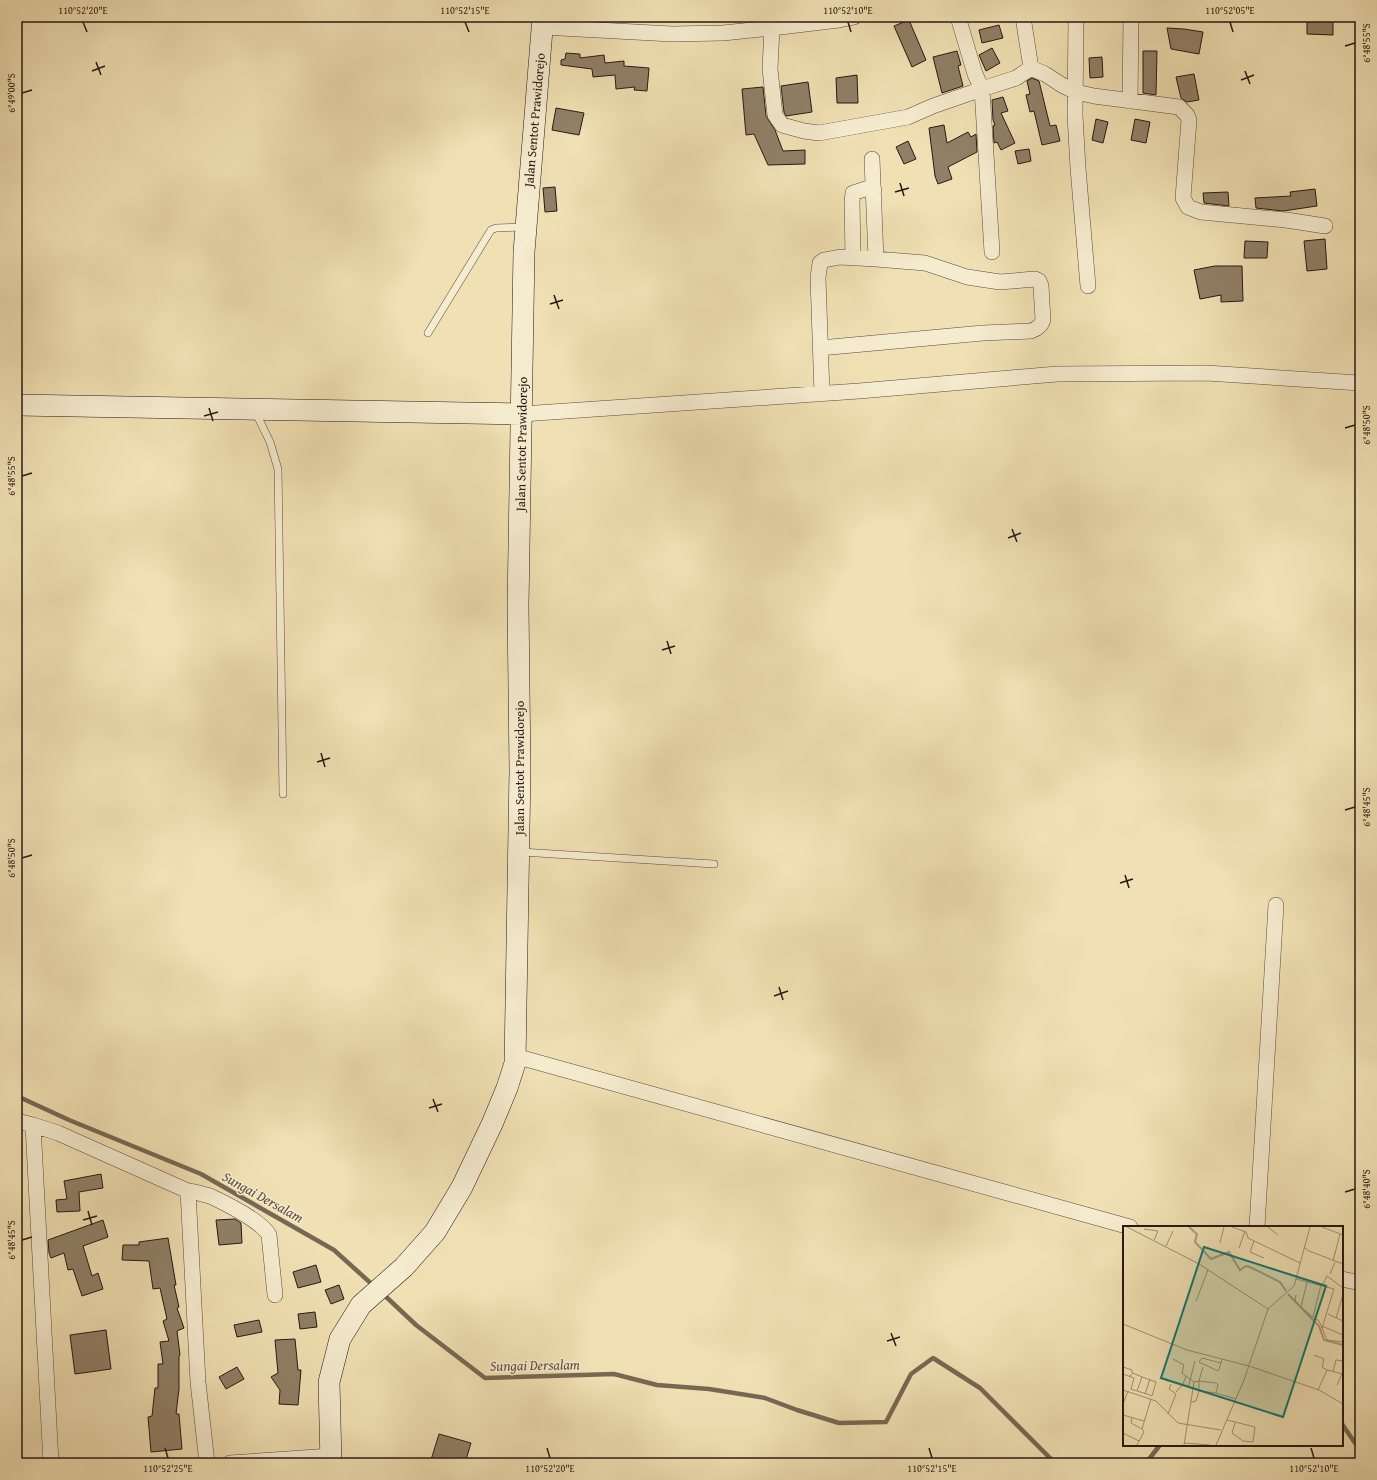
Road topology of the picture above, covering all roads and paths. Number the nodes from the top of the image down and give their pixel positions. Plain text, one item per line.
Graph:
1 (854, 17) edge
2 (958, 17) edge
3 (1023, 17) edge
4 (1076, 17) edge
5 (1131, 17) edge
6 (543, 22) edge
7 (772, 22) edge
8 (1031, 68) junction
9 (982, 89) junction
10 (1076, 92) junction
11 (1130, 101) junction
12 (872, 159) dead end
13 (874, 190) junction
14 (1325, 226) dead end
15 (526, 227) junction
16 (992, 252) dead end
17 (853, 257) junction
18 (876, 259) junction
19 (1088, 286) dead end
20 (428, 333) dead end
21 (820, 348) junction
22 (1360, 383) edge
23 (822, 394) junction
24 (17, 405) edge
25 (255, 409) junction
26 (522, 414) junction
27 (283, 794) dead end
28 (519, 852) junction
29 (714, 864) dead end
30 (1276, 905) dead end
31 (515, 1056) junction
32 (17, 1121) edge
33 (33, 1125) junction
34 (188, 1191) junction
35 (1126, 1226) edge
36 (1257, 1226) edge
37 (1343, 1279) edge
38 (1360, 1283) edge
39 (275, 1295) dead end
40 (331, 1460) edge
41 (51, 1463) edge
42 (207, 1463) edge
43 (230, 1463) edge

1 - 7 street
2 - 9 street
3 - 8 street
4 - 10 street
5 - 11 street
6 - 7 street
6 - 15 main road, Jalan Sentot Prawidorejo
7 - 9 street
8 - 9 street
8 - 10 street
9 - 16 street
10 - 11 street
10 - 19 street
11 - 14 street
12 - 13 street
13 - 17 street
13 - 18 street
15 - 20 lane
15 - 26 main road, Jalan Sentot Prawidorejo
17 - 18 street
17 - 21 street
18 - 21 street
21 - 23 street
22 - 23 street
23 - 26 street
24 - 25 main road
25 - 26 main road
25 - 27 lane
26 - 28 main road, Jalan Sentot Prawidorejo
28 - 29 lane
28 - 31 main road, Jalan Sentot Prawidorejo
30 - 36 street
31 - 35 street
31 - 40 main road, Jalan Sentot Prawidorejo
32 - 33 street
33 - 34 street
33 - 41 street
34 - 39 street
34 - 42 street
37 - 38 street
40 - 43 street

